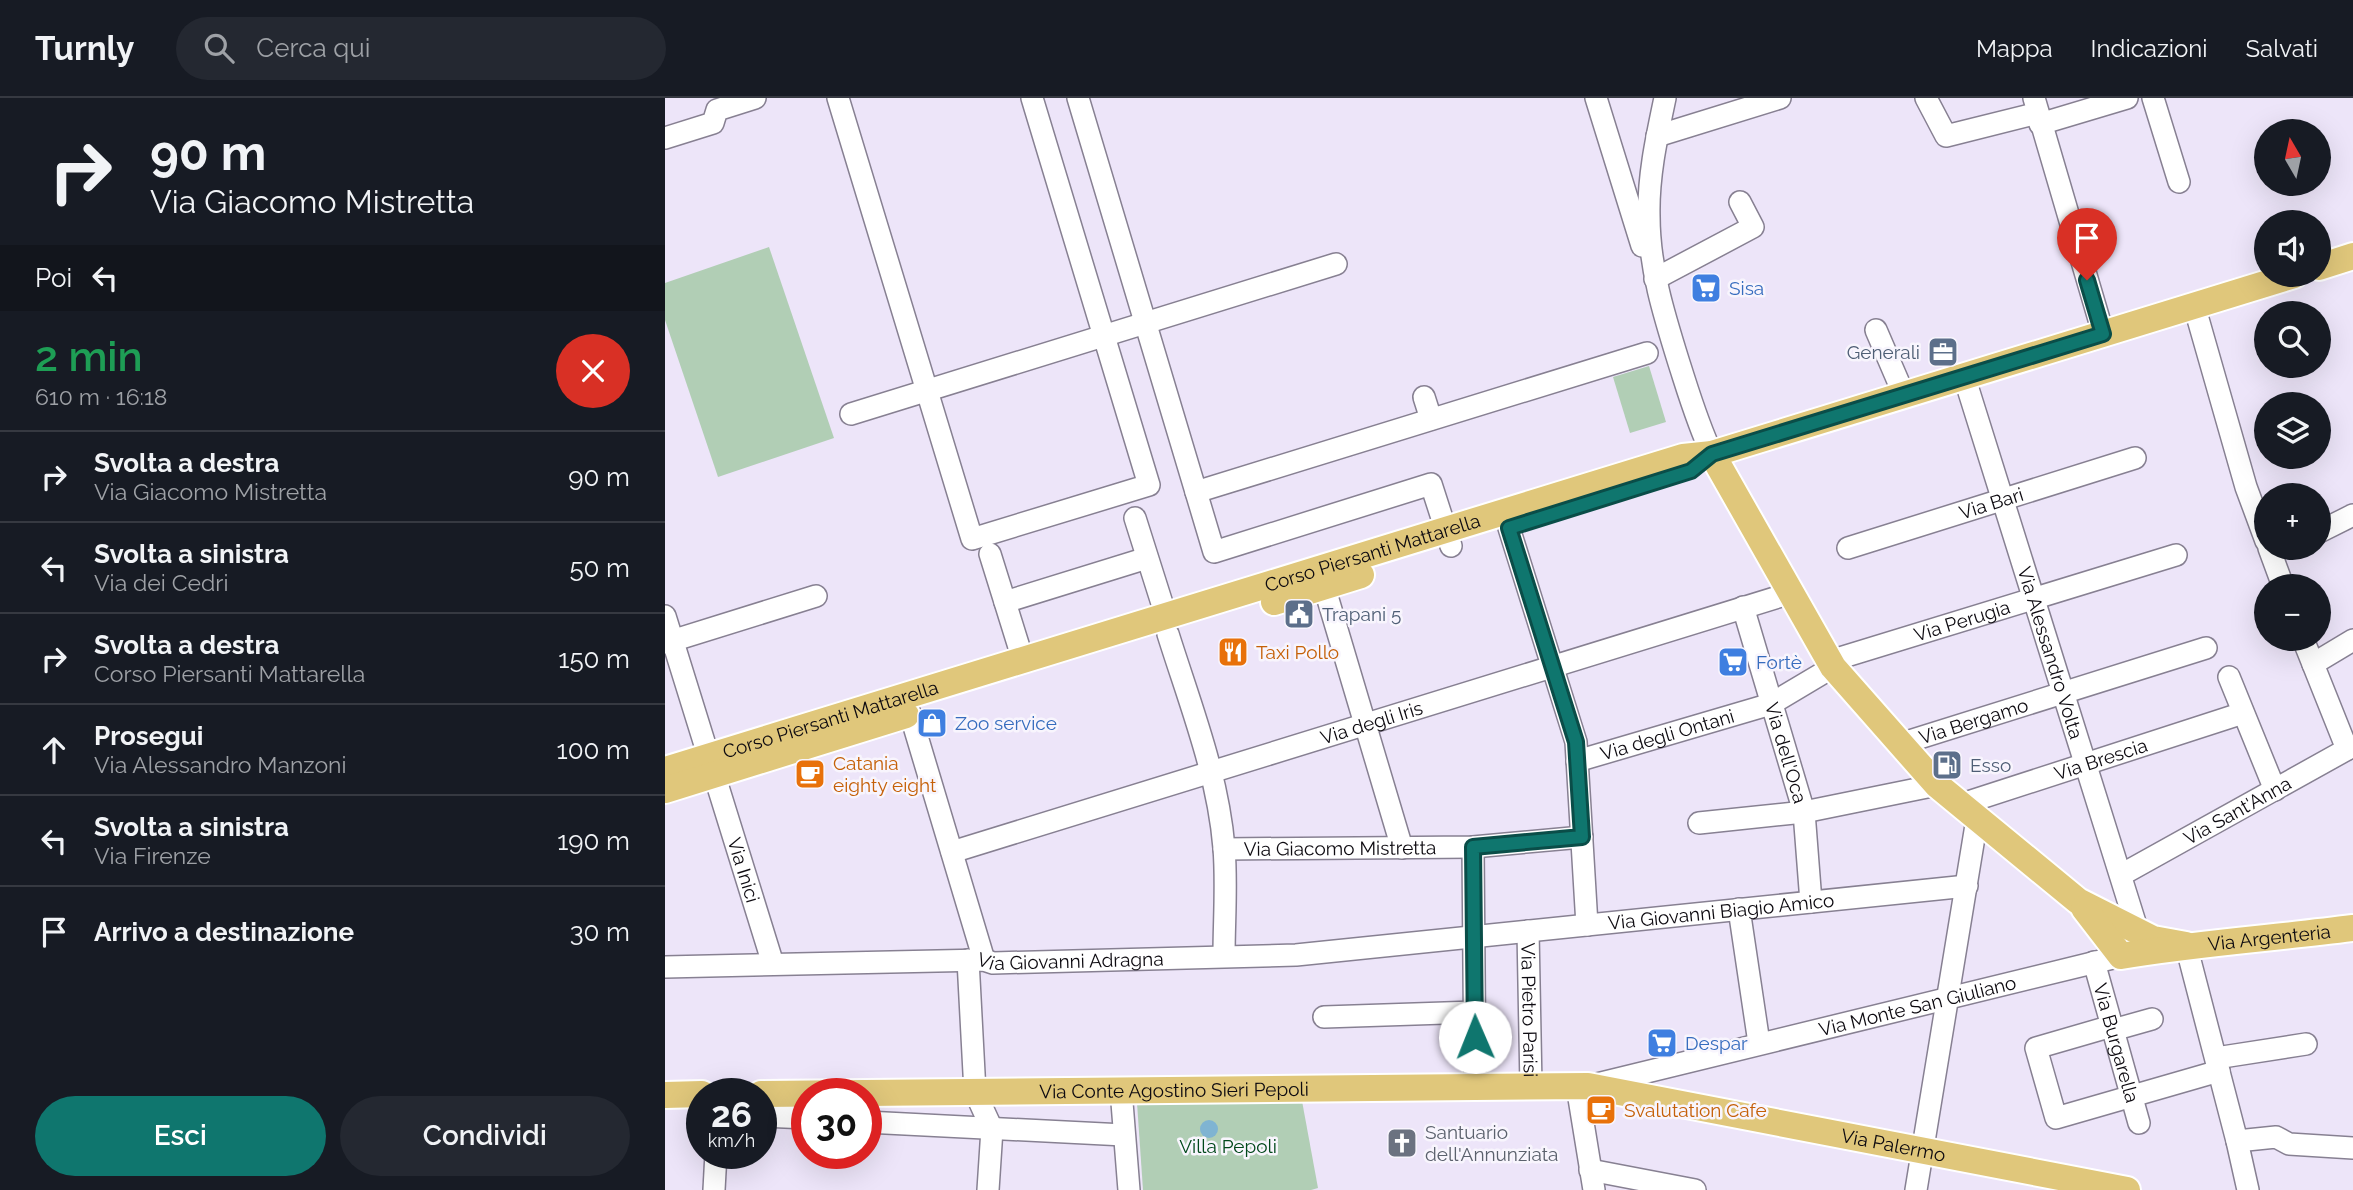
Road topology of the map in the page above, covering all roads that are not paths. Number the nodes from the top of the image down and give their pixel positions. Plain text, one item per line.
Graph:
1 (755, 98) edge
2 (838, 98) edge
3 (1032, 98) edge
4 (1078, 98) edge
5 (1596, 98) edge
6 (1665, 98) edge
7 (1780, 98) edge
8 (1926, 98) edge
9 (2127, 98) edge
10 (2153, 98) edge
11 (2037, 112) edge
12 (1657, 136) junction
13 (665, 138) edge
14 (2179, 182) dead end
15 (1739, 202) dead end
16 (2353, 256) edge
17 (2331, 263) edge
18 (1336, 264) dead end
19 (2254, 287) edge
20 (1657, 288) junction
21 (2194, 305) junction
22 (1145, 323) junction
23 (1876, 330) dead end
24 (2103, 334) junction
25 (1104, 336) junction
26 (1647, 354) dead end
27 (1964, 376) junction
28 (927, 390) junction
29 (1904, 395) junction
30 (1424, 397) dead end
31 (851, 414) dead end
32 (1431, 419) junction
33 (1712, 454) junction
34 (2135, 458) dead end
35 (1196, 492) junction
36 (2004, 499) junction
37 (2254, 504) edge
38 (2353, 515) edge
39 (1135, 518) dead end
40 (2331, 527) edge
41 (1509, 528) junction
42 (1448, 538) junction
43 (1848, 548) dead end
44 (990, 554) dead end
45 (2176, 555) dead end
46 (1147, 558) junction
47 (1324, 586) junction
48 (1791, 593) junction
49 (816, 596) dead end
50 (2034, 599) junction
51 (1005, 602) junction
52 (1743, 607) junction
53 (665, 616) edge
54 (1167, 625) junction
55 (2353, 640) edge
56 (669, 642) edge
57 (2206, 648) dead end
58 (2308, 651) edge
59 (1023, 660) junction
60 (1831, 664) junction
61 (2313, 664) junction
62 (1553, 666) junction
63 (2229, 677) dead end
64 (2063, 692) junction
65 (1771, 704) junction
66 (910, 713) junction
67 (2243, 713) junction
68 (1365, 723) junction
69 (1900, 744) junction
70 (2350, 747) edge
71 (1577, 761) junction
72 (2086, 764) junction
73 (711, 765) junction
74 (665, 770) edge
75 (1211, 772) junction
76 (1937, 785) junction
77 (665, 790) edge
78 (2275, 790) junction
79 (1804, 812) junction
80 (1968, 812) junction
81 (1699, 824) dead end
82 (1582, 837) junction
83 (1473, 847) junction
84 (1402, 848) junction
85 (1224, 849) junction
86 (952, 852) junction
87 (2121, 875) junction
88 (1967, 886) junction
89 (2078, 901) junction
90 (1811, 902) junction
91 (1739, 909) junction
92 (1587, 925) junction
93 (2353, 929) edge
94 (1528, 931) junction
95 (2139, 932) junction
96 (1474, 936) junction
97 (2186, 945) junction
98 (1224, 956) junction
99 (2121, 956) junction
100 (976, 960) junction
101 (2094, 962) junction
102 (773, 964) junction
103 (665, 967) edge
104 (1949, 997) junction
105 (1475, 1012) junction
106 (1324, 1017) dead end
107 (2152, 1019) dead end
108 (2112, 1028) junction
109 (1759, 1043) junction
110 (2306, 1044) dead end
111 (2217, 1064) junction
112 (1651, 1069) junction
113 (1582, 1086) junction
114 (1475, 1087) junction
115 (1531, 1087) junction
116 (1121, 1090) junction
117 (975, 1092) junction
118 (882, 1093) edge
119 (665, 1095) edge
120 (686, 1096) edge
121 (2132, 1096) junction
122 (1657, 1100) junction
123 (882, 1123) edge
124 (2139, 1123) dead end
125 (992, 1129) junction
126 (1124, 1135) junction
127 (2237, 1141) junction
128 (2353, 1148) edge
129 (1924, 1151) junction
130 (715, 1169) edge
131 (1592, 1180) edge
132 (714, 1190) edge
133 (988, 1190) edge
134 (1129, 1190) edge
135 (1695, 1190) edge
136 (1916, 1190) edge
137 (2127, 1190) edge
138 (2248, 1190) edge

1 - 13 street
2 - 28 street
3 - 25 street
4 - 22 street
5 - 20 street
6 - 12 street
7 - 12 street
8 - 11 street
9 - 11 street
10 - 14 street
11 - 24 street
12 - 20 street
15 - 20 street
16 - 17 main road
18 - 22 street
19 - 21 main road
20 - 33 street
21 - 24 main road
21 - 37 street
22 - 25 street
22 - 35 street
23 - 29 street
24 - 27 main road
25 - 28 street
25 - 28 street
26 - 32 street
27 - 29 main road
27 - 36 street, Via Alessandro Volta
28 - 31 street
29 - 33 main road
30 - 32 street
32 - 35 street
33 - 41 main road, Corso Piersanti Mattarella
33 - 42 main road, Corso Piersanti Mattarella
33 - 48 main road
34 - 36 street, Via Bari
35 - 42 street
36 - 43 street, Via Bari
36 - 50 street, Via Alessandro Volta
38 - 40 street
39 - 46 street
41 - 42 main road, Corso Piersanti Mattarella
41 - 62 street
42 - 47 main road, Corso Piersanti Mattarella
42 - 54 main road, Corso Piersanti Mattarella
44 - 51 street
45 - 50 street, Via Perugia
46 - 51 street
46 - 54 street
47 - 54 main road, Corso Piersanti Mattarella
47 - 68 street
48 - 52 street, Via degli Iris
48 - 60 main road
49 - 56 street
50 - 60 street, Via Perugia
50 - 64 street, Via Alessandro Volta
51 - 59 street
52 - 62 street, Via degli Iris
52 - 65 street, Via dell'Oca
53 - 56 street, Via Inici
54 - 59 main road, Corso Piersanti Mattarella
54 - 66 main road, Corso Piersanti Mattarella
54 - 75 street
55 - 61 street
56 - 73 street, Via Inici
57 - 64 street, Via Bergamo
58 - 61 street
59 - 73 main road, Corso Piersanti Mattarella
60 - 65 street, Via degli Ontani
60 - 69 main road
61 - 70 street
62 - 68 street, Via degli Iris
62 - 71 street
63 - 67 street
64 - 69 street, Via Bergamo
64 - 72 street, Via Alessandro Volta
65 - 71 street, Via degli Ontani
65 - 79 street, Via dell'Oca
66 - 73 main road, Corso Piersanti Mattarella
66 - 86 street
67 - 72 street, Via Brescia
67 - 78 street
68 - 75 street, Via degli Iris
68 - 84 street
69 - 76 main road
70 - 78 street, Via Sant'Anna
71 - 82 street
72 - 80 street, Via Brescia
72 - 87 street, Via Alessandro Volta
73 - 74 main road, Corso Piersanti Mattarella
73 - 77 main road, Corso Piersanti Mattarella
73 - 102 street, Via Inici
75 - 85 street
75 - 86 street, Via degli Iris
76 - 79 street
76 - 80 main road
78 - 87 street, Via Sant'Anna
79 - 81 street
79 - 90 street, Via dell'Oca
80 - 88 street
80 - 89 main road
82 - 83 street, Via Giacomo Mistretta
82 - 92 street
83 - 84 street, Via Giacomo Mistretta
83 - 96 street
84 - 85 street, Via Giacomo Mistretta
85 - 98 street
86 - 100 street
87 - 95 street, Via Alessandro Volta
88 - 90 street, Via Giovanni Biagio Amico
88 - 104 street
89 - 95 main road
89 - 99 main road
90 - 91 street, Via Giovanni Biagio Amico
91 - 92 street, Via Giovanni Biagio Amico
91 - 109 street
92 - 94 street, Via Giovanni Biagio Amico
93 - 97 main road, Via Argenteria
94 - 96 street, Via Giovanni Biagio Amico
94 - 115 street, Via Pietro Parisi
95 - 97 main road
96 - 98 street, Via Giovanni Adragna
96 - 105 street
97 - 99 main road, Via Monte San Giuliano
97 - 111 street
98 - 100 street, Via Giovanni Adragna
99 - 101 street, Via Monte San Giuliano
100 - 102 street, Via Giovanni Adragna
100 - 117 street
101 - 104 street, Via Monte San Giuliano
101 - 108 street, Via Burgarella
102 - 103 street, Via Giovanni Adragna
104 - 109 street, Via Monte San Giuliano
104 - 129 street
105 - 106 street
105 - 114 street
107 - 108 street
108 - 121 street, Via Burgarella
108 - 121 street
109 - 112 street, Via Monte San Giuliano
110 - 111 street
111 - 121 street
111 - 127 street
112 - 113 street, Via Conte Agostino Sieri Pepoli
112 - 122 street
113 - 115 main road, Via Conte Agostino Sieri Pepoli
113 - 122 main road, Via Conte Agostino Sieri Pepoli
113 - 131 street
114 - 115 main road, Via Conte Agostino Sieri Pepoli
114 - 116 main road, Via Conte Agostino Sieri Pepoli
116 - 117 main road, Via Conte Agostino Sieri Pepoli
116 - 126 street
117 - 118 main road, Via Conte Agostino Sieri Pepoli
117 - 125 street
119 - 120 main road
121 - 124 street, Via Burgarella
122 - 129 main road, Via Palermo
123 - 125 street, Via Conte Agostino Sieri Pepoli
125 - 126 street, Via Conte Agostino Sieri Pepoli
125 - 133 street
126 - 134 street
127 - 128 street
127 - 138 street
129 - 136 street
129 - 137 main road, Via Palermo
130 - 132 street
131 - 135 street

